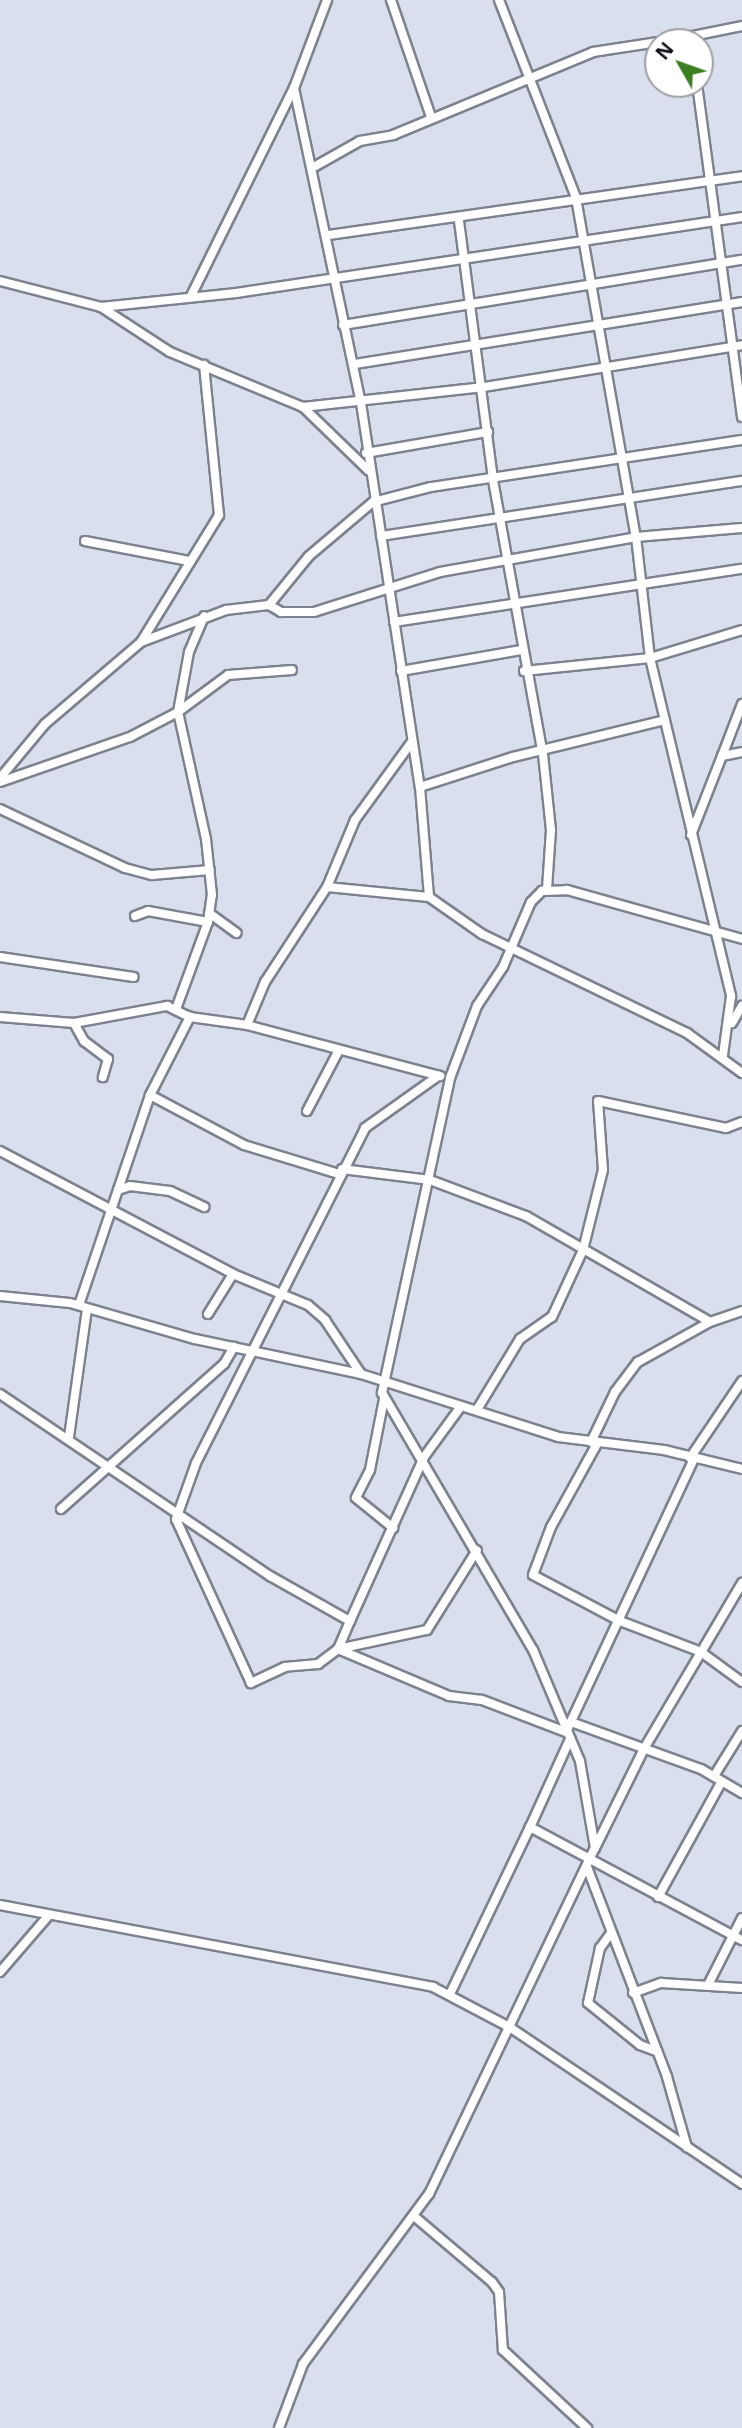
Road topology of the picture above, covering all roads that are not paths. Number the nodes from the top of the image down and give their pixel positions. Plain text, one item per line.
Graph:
1 (327, 0) edge
2 (391, 0) edge
3 (499, 0) edge
4 (742, 26) edge
5 (714, 35) edge
6 (644, 43) edge
7 (529, 78) junction
8 (294, 88) junction
9 (699, 98) edge
10 (431, 117) junction
11 (312, 168) junction
12 (742, 176) edge
13 (711, 180) junction
14 (576, 198) junction
15 (742, 217) edge
16 (459, 221) junction
17 (717, 221) junction
18 (329, 236) junction
19 (584, 239) junction
20 (463, 260) junction
21 (742, 260) edge
22 (721, 262) junction
23 (334, 277) junction
24 (0, 281) edge
25 (592, 281) junction
26 (191, 296) junction
27 (742, 302) edge
28 (469, 304) junction
29 (726, 304) junction
30 (101, 307) junction
31 (343, 325) junction
32 (600, 325) junction
33 (742, 345) edge
34 (477, 346) junction
35 (731, 347) junction
36 (355, 364) junction
37 (204, 365) junction
38 (607, 369) junction
39 (484, 387) junction
40 (740, 392) edge
41 (361, 403) junction
42 (303, 407) junction
43 (742, 417) edge
44 (488, 432) junction
45 (742, 440) edge
46 (366, 453) junction
47 (621, 457) junction
48 (368, 470) junction
49 (493, 481) junction
50 (742, 481) edge
51 (629, 498) junction
52 (373, 502) junction
53 (499, 519) junction
54 (742, 528) edge
55 (381, 536) junction
56 (636, 537) junction
57 (85, 541) dead end
58 (189, 561) junction
59 (508, 561) junction
60 (742, 569) edge
61 (642, 585) junction
62 (387, 586) junction
63 (512, 603) junction
64 (269, 604) junction
65 (204, 616) junction
66 (394, 622) junction
67 (742, 630) edge
68 (141, 642) junction
69 (521, 650) junction
70 (650, 658) junction
71 (292, 670) dead end
72 (401, 671) junction
73 (524, 671) junction
74 (742, 704) edge
75 (178, 712) junction
76 (665, 720) junction
77 (411, 743) junction
78 (742, 752) edge
79 (543, 754) junction
80 (722, 756) junction
81 (0, 780) edge
82 (420, 787) junction
83 (0, 809) edge
84 (691, 835) junction
85 (210, 870) junction
86 (327, 887) junction
87 (547, 888) junction
88 (429, 897) junction
89 (135, 916) dead end
90 (209, 918) junction
91 (712, 929) junction
92 (237, 933) dead end
93 (742, 939) edge
94 (511, 947) junction
95 (0, 957) edge
96 (134, 977) dead end
97 (742, 1006) edge
98 (176, 1009) junction
99 (0, 1017) edge
100 (190, 1017) junction
101 (74, 1023) junction
102 (732, 1023) junction
103 (247, 1024) junction
104 (339, 1050) junction
105 (723, 1055) junction
106 (742, 1073) edge
107 (438, 1076) junction
108 (103, 1077) dead end
109 (450, 1079) junction
110 (150, 1095) junction
111 (307, 1111) dead end
112 (742, 1122) edge
113 (0, 1151) edge
114 (340, 1171) junction
115 (430, 1180) junction
116 (118, 1190) junction
117 (204, 1207) dead end
118 (109, 1209) junction
119 (583, 1250) junction
120 (233, 1274) junction
121 (280, 1293) junction
122 (0, 1296) edge
123 (83, 1307) junction
124 (742, 1311) edge
125 (208, 1314) dead end
126 (710, 1322) junction
127 (234, 1347) junction
128 (253, 1352) junction
129 (361, 1374) junction
130 (742, 1381) edge
131 (382, 1382) junction
132 (0, 1394) edge
133 (384, 1399) junction
134 (478, 1408) junction
135 (459, 1409) junction
136 (69, 1437) junction
137 (595, 1442) junction
138 (424, 1457) junction
139 (692, 1459) junction
140 (110, 1464) junction
141 (742, 1469) edge
142 (61, 1509) dead end
143 (178, 1509) junction
144 (393, 1528) junction
145 (477, 1550) junction
146 (742, 1583) edge
147 (350, 1621) junction
148 (620, 1621) junction
149 (338, 1649) junction
150 (701, 1652) junction
151 (742, 1682) edge
152 (571, 1723) junction
153 (742, 1731) edge
154 (568, 1736) junction
155 (645, 1747) junction
156 (718, 1778) junction
157 (742, 1793) edge
158 (530, 1827) junction
159 (595, 1848) junction
160 (588, 1865) junction
161 (657, 1897) junction
162 (0, 1905) edge
163 (49, 1916) junction
164 (742, 1918) edge
165 (611, 1933) junction
166 (738, 1937) edge
167 (0, 1972) edge
168 (708, 1985) junction
169 (742, 1988) edge
170 (633, 1993) junction
171 (450, 1994) junction
172 (511, 2028) junction
173 (656, 2051) junction
174 (687, 2147) junction
175 (742, 2184) edge
176 (415, 2217) junction
177 (279, 2428) edge
178 (587, 2428) edge

1 - 8 street
2 - 10 street
3 - 7 street
4 - 5 street
6 - 7 street
7 - 10 street
7 - 14 street
8 - 11 street
8 - 26 street
9 - 13 street
10 - 11 street
11 - 18 street
12 - 13 street
13 - 14 street
13 - 17 street
14 - 16 street
14 - 19 street
15 - 17 street
16 - 18 street
16 - 20 street
17 - 19 street
17 - 22 street
18 - 23 street
19 - 20 street
19 - 25 street
20 - 23 street
20 - 28 street
21 - 22 street
22 - 25 street
22 - 29 street
23 - 26 street
23 - 31 street
24 - 30 street
25 - 28 street
25 - 32 street
26 - 30 street
27 - 29 street
28 - 31 street
28 - 34 street
29 - 32 street
29 - 35 street
30 - 37 street
31 - 36 street
32 - 34 street
32 - 38 street
33 - 35 street
34 - 36 street
34 - 39 street
35 - 38 street
35 - 40 street
36 - 41 street
37 - 42 street
37 - 58 street
38 - 39 street
38 - 47 street
39 - 41 street
39 - 44 street
40 - 43 street
41 - 42 street
41 - 46 street
42 - 48 street
44 - 46 street
44 - 49 street
45 - 47 street
46 - 48 street
47 - 49 street
47 - 51 street
48 - 52 street
49 - 52 street
49 - 53 street
50 - 51 street
51 - 53 street
51 - 56 street
52 - 55 street
52 - 64 street
53 - 55 street
53 - 59 street
54 - 56 street
55 - 62 street
56 - 59 street
56 - 61 street
57 - 58 street
58 - 68 street
59 - 62 street
59 - 63 street
60 - 61 street
61 - 63 street
61 - 70 street
62 - 64 street
62 - 66 street
63 - 66 street
63 - 69 street
64 - 65 street
65 - 68 street
65 - 75 street
66 - 72 street
67 - 70 street
68 - 81 street
69 - 72 street
69 - 73 street
70 - 73 street
70 - 76 street
71 - 75 street
72 - 77 street
73 - 79 street
74 - 80 street
75 - 81 street
75 - 85 street
76 - 79 street
76 - 84 street
77 - 82 street
77 - 86 street
78 - 80 street
79 - 82 street
79 - 87 street
80 - 84 street
82 - 88 street
83 - 85 street
84 - 91 street
85 - 90 street
86 - 88 street
86 - 103 street
87 - 91 street
87 - 94 street
88 - 94 street
89 - 90 street
90 - 92 street
90 - 98 street
91 - 93 street
91 - 102 street
94 - 105 street
94 - 109 street
95 - 96 street
97 - 102 street
98 - 100 street
98 - 101 street
99 - 101 street
100 - 103 street
100 - 110 street
101 - 108 street
102 - 105 street
103 - 104 street
104 - 107 street
104 - 111 street
105 - 106 street
107 - 109 street
107 - 114 street
109 - 115 street
110 - 114 street
110 - 116 street
112 - 119 street
113 - 118 street
114 - 115 street
114 - 121 street
115 - 119 street
115 - 131 street
116 - 117 street
116 - 118 street
118 - 120 street
118 - 123 street
119 - 126 street
119 - 134 street
120 - 121 street
120 - 125 street
121 - 128 street
121 - 129 street
122 - 123 street
123 - 127 street
123 - 136 street
124 - 126 street
126 - 137 street
127 - 128 street
127 - 140 street
128 - 129 street
128 - 143 street
129 - 131 street
130 - 139 street
131 - 133 street
131 - 135 street
132 - 136 street
133 - 138 street
133 - 144 street
134 - 135 street
134 - 137 street
135 - 138 street
136 - 140 street
137 - 139 street
137 - 148 street
138 - 144 street
138 - 145 street
139 - 141 street
139 - 148 street
140 - 142 street
140 - 143 street
143 - 147 street
143 - 149 street
144 - 147 street
145 - 149 street
145 - 154 street
146 - 150 street
147 - 149 street
148 - 150 street
148 - 152 street
149 - 154 street
150 - 151 street
150 - 155 street
152 - 154 street
152 - 155 street
153 - 156 street
154 - 158 street
154 - 159 street
155 - 156 street
155 - 159 street
156 - 157 street
156 - 161 street
158 - 160 street
158 - 171 street
159 - 160 street
160 - 161 street
160 - 165 street
160 - 172 street
161 - 166 street
162 - 163 street
163 - 167 street
163 - 171 street
164 - 166 street
165 - 170 street
165 - 173 street
166 - 168 street
168 - 169 street
168 - 170 street
170 - 173 street
171 - 172 street
172 - 174 street
172 - 176 street
173 - 174 street
174 - 175 street
176 - 177 street
176 - 178 street

